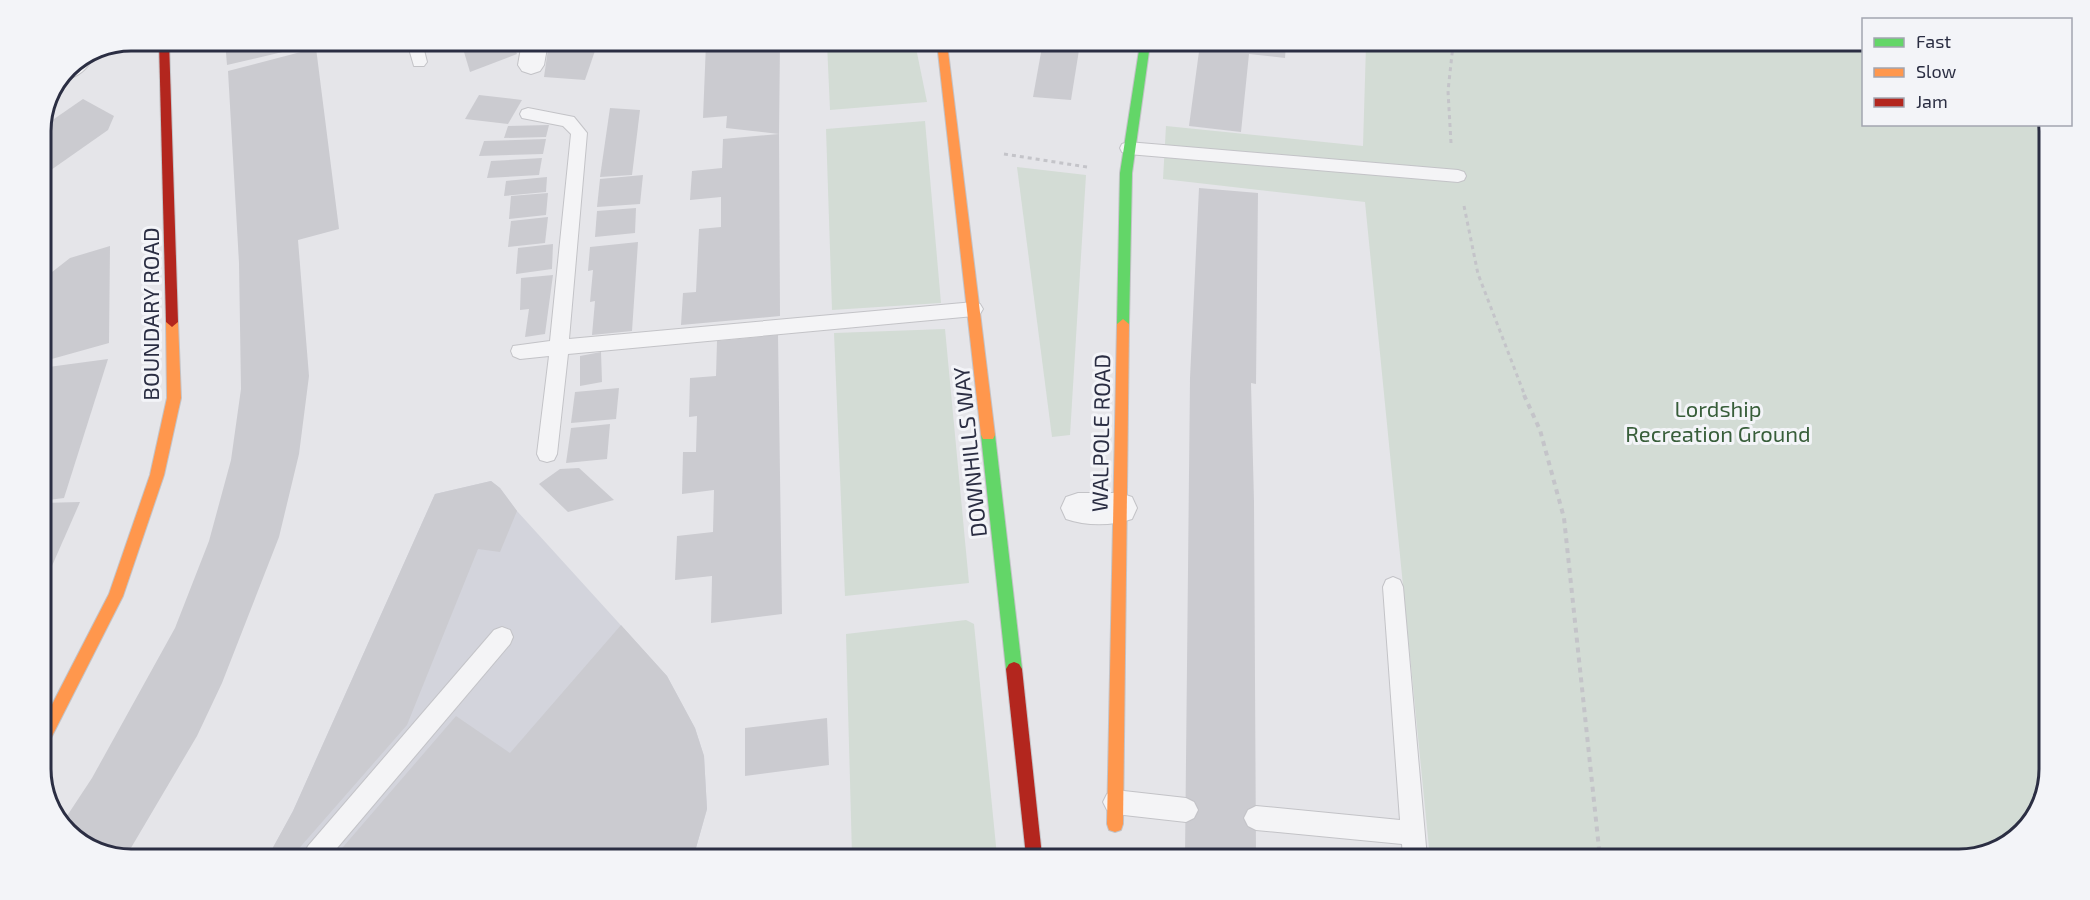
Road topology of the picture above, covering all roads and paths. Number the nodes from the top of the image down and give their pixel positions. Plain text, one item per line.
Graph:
1 (164, 51) edge
2 (417, 51) edge
3 (943, 51) edge
4 (1144, 51) edge
5 (1452, 51) edge
6 (419, 62) dead end
7 (528, 114) dead end
8 (1128, 148) junction
9 (1004, 154) dead end
10 (1126, 173) junction
11 (1458, 176) junction
12 (974, 309) junction
13 (560, 348) junction
14 (520, 351) dead end
15 (547, 454) dead end
16 (1078, 508) dead end
17 (1120, 508) junction
18 (1393, 588) dead end
19 (502, 637) dead end
20 (51, 722) edge
21 (1186, 810) dead end
22 (1115, 813) joint
23 (1256, 818) dead end
24 (1413, 833) junction
25 (320, 849) edge
26 (1033, 849) edge
27 (1414, 849) edge
28 (1599, 849) edge

1 - 20 street, BOUNDARY ROAD
2 - 6 lane
3 - 12 street, DOWNHILLS WAY
4 - 8 street, WALPOLE ROAD
5 - 11 path
7 - 13 lane
8 - 10 street, WALPOLE ROAD
8 - 11 lane
9 - 10 path
10 - 17 street, WALPOLE ROAD
11 - 28 path
12 - 13 lane
12 - 26 street, DOWNHILLS WAY
13 - 14 lane
13 - 15 lane
16 - 17 street
17 - 22 street, WALPOLE ROAD
18 - 24 lane
19 - 25 lane
21 - 22 lane
23 - 24 lane
24 - 27 lane

